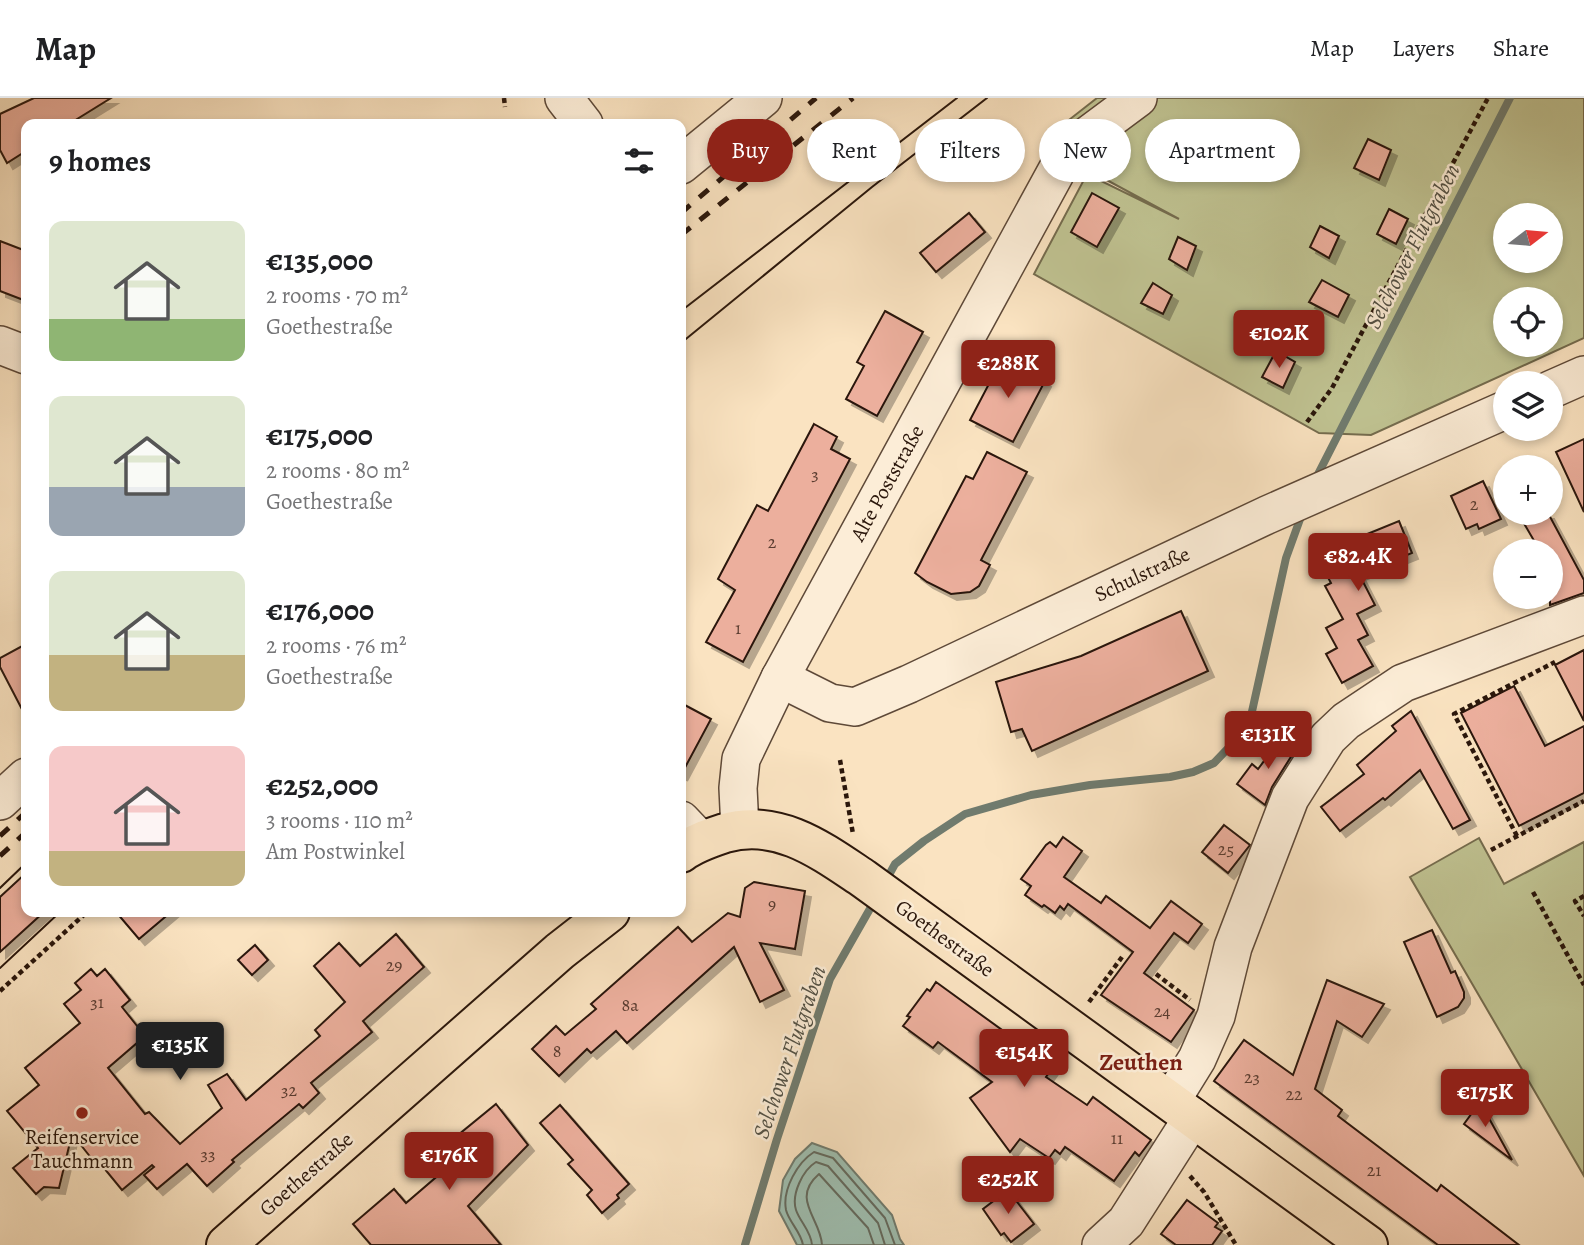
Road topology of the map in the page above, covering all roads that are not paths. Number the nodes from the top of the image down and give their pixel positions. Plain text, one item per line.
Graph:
1 (564, 98) edge
2 (763, 98) edge
3 (1138, 98) edge
4 (580, 119) edge
5 (686, 160) edge
6 (0, 345) edge
7 (21, 353) edge
8 (1584, 375) edge
9 (1563, 384) edge
10 (1493, 415) edge
11 (1584, 615) edge
12 (780, 678) junction
13 (21, 782) edge
14 (0, 801) edge
15 (740, 829) junction
16 (687, 838) edge
17 (604, 917) edge
18 (1182, 1109) junction
19 (226, 1245) edge
20 (1101, 1245) edge
21 (1368, 1245) edge

1 - 4 street
2 - 5 street
3 - 12 street, Alte Poststraße
6 - 7 street
8 - 9 street
10 - 12 street, Schulstraße
11 - 18 street
12 - 15 street, Alte Poststraße
13 - 14 street
15 - 16 main road, Goethestraße
15 - 18 main road, Goethestraße
17 - 19 main road, Goethestraße
18 - 20 street
18 - 21 main road, Goethestraße

